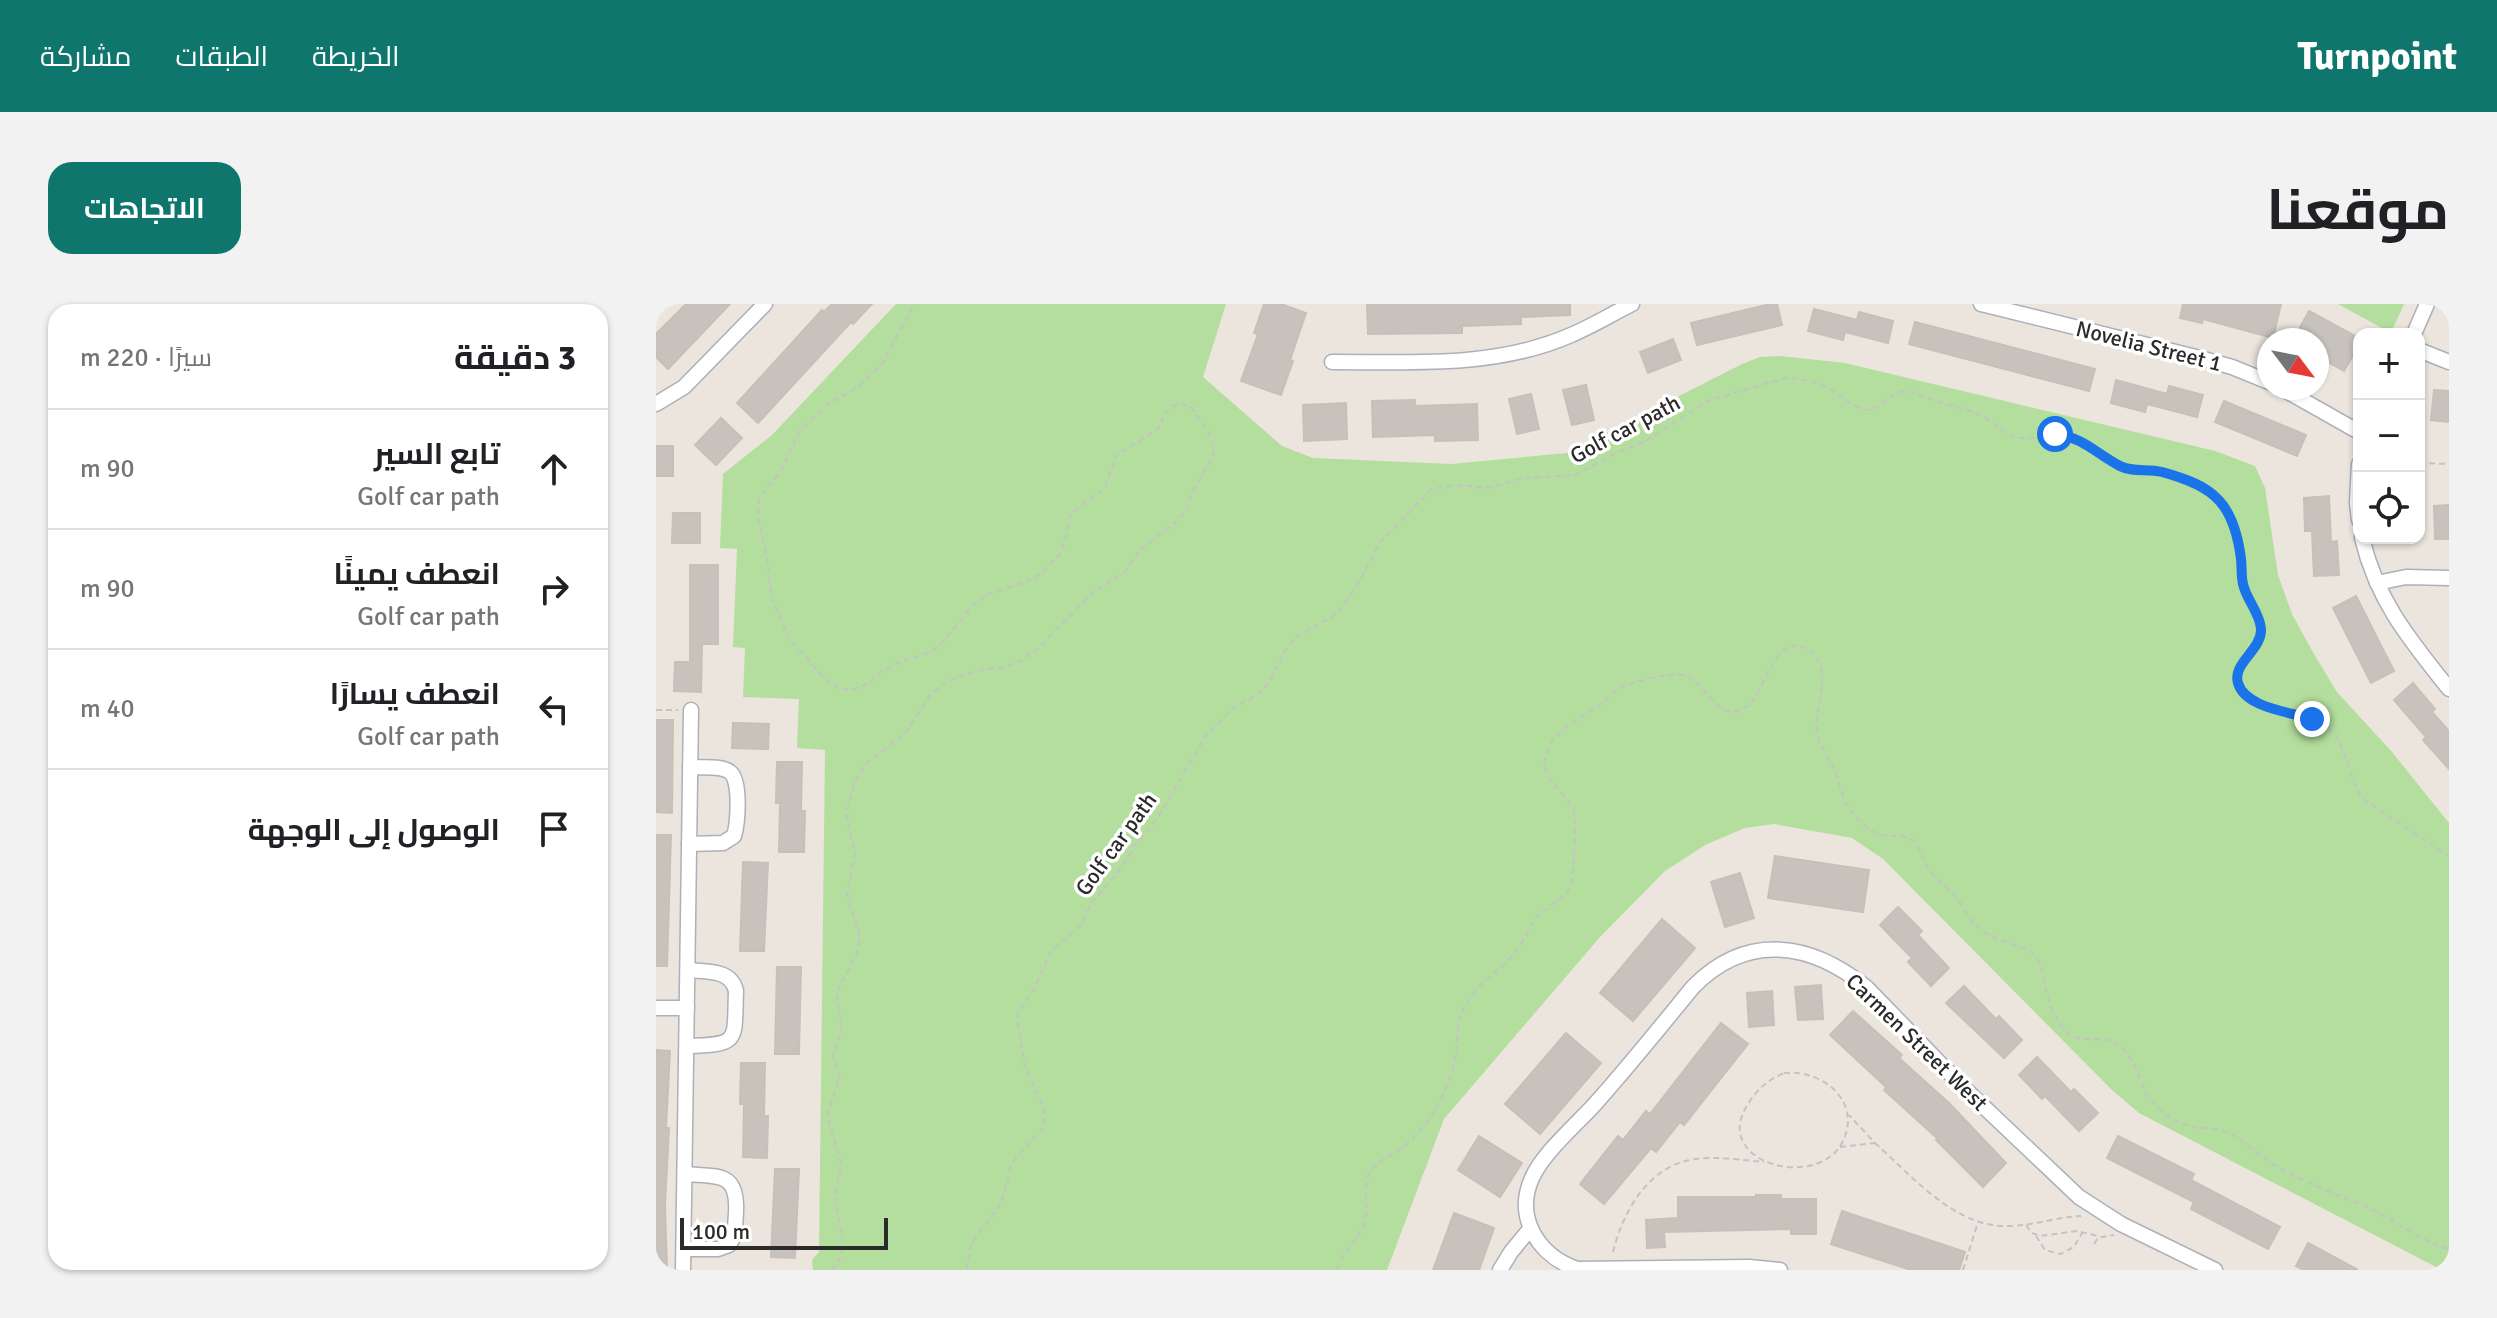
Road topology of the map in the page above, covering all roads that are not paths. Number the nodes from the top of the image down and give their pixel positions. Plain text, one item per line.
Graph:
1 (765, 304) edge
2 (1632, 304) edge
3 (1981, 304) edge
4 (2427, 304) edge
5 (2417, 328) edge
6 (2425, 352) edge
7 (1332, 362) dead end
8 (2449, 362) edge
9 (2257, 378) edge
10 (2302, 400) edge
11 (656, 404) edge
12 (2353, 429) edge
13 (2364, 544) edge
14 (2449, 578) edge
15 (2377, 583) junction
16 (2449, 689) edge
17 (691, 710) road end
18 (690, 767) junction
19 (689, 844) junction
20 (688, 970) junction
21 (656, 1008) edge
22 (687, 1008) junction
23 (687, 1046) junction
24 (686, 1174) junction
25 (1530, 1229) junction
26 (684, 1249) junction
27 (1609, 1269) edge
28 (683, 1270) edge
29 (1500, 1270) edge
30 (1780, 1270) edge
31 (2215, 1270) edge

1 - 11 street
2 - 7 street
3 - 9 street, Novelia Street 1
4 - 5 street
6 - 8 street
10 - 12 street
13 - 15 street
14 - 15 street
15 - 16 street
17 - 18 street
18 - 19 street
18 - 19 street
19 - 20 street
20 - 22 street
20 - 23 street
21 - 22 street
22 - 23 street
23 - 24 street
24 - 26 street
24 - 26 street
25 - 27 street
25 - 29 street
25 - 31 street, Carmen Street West
26 - 28 street
27 - 30 street

